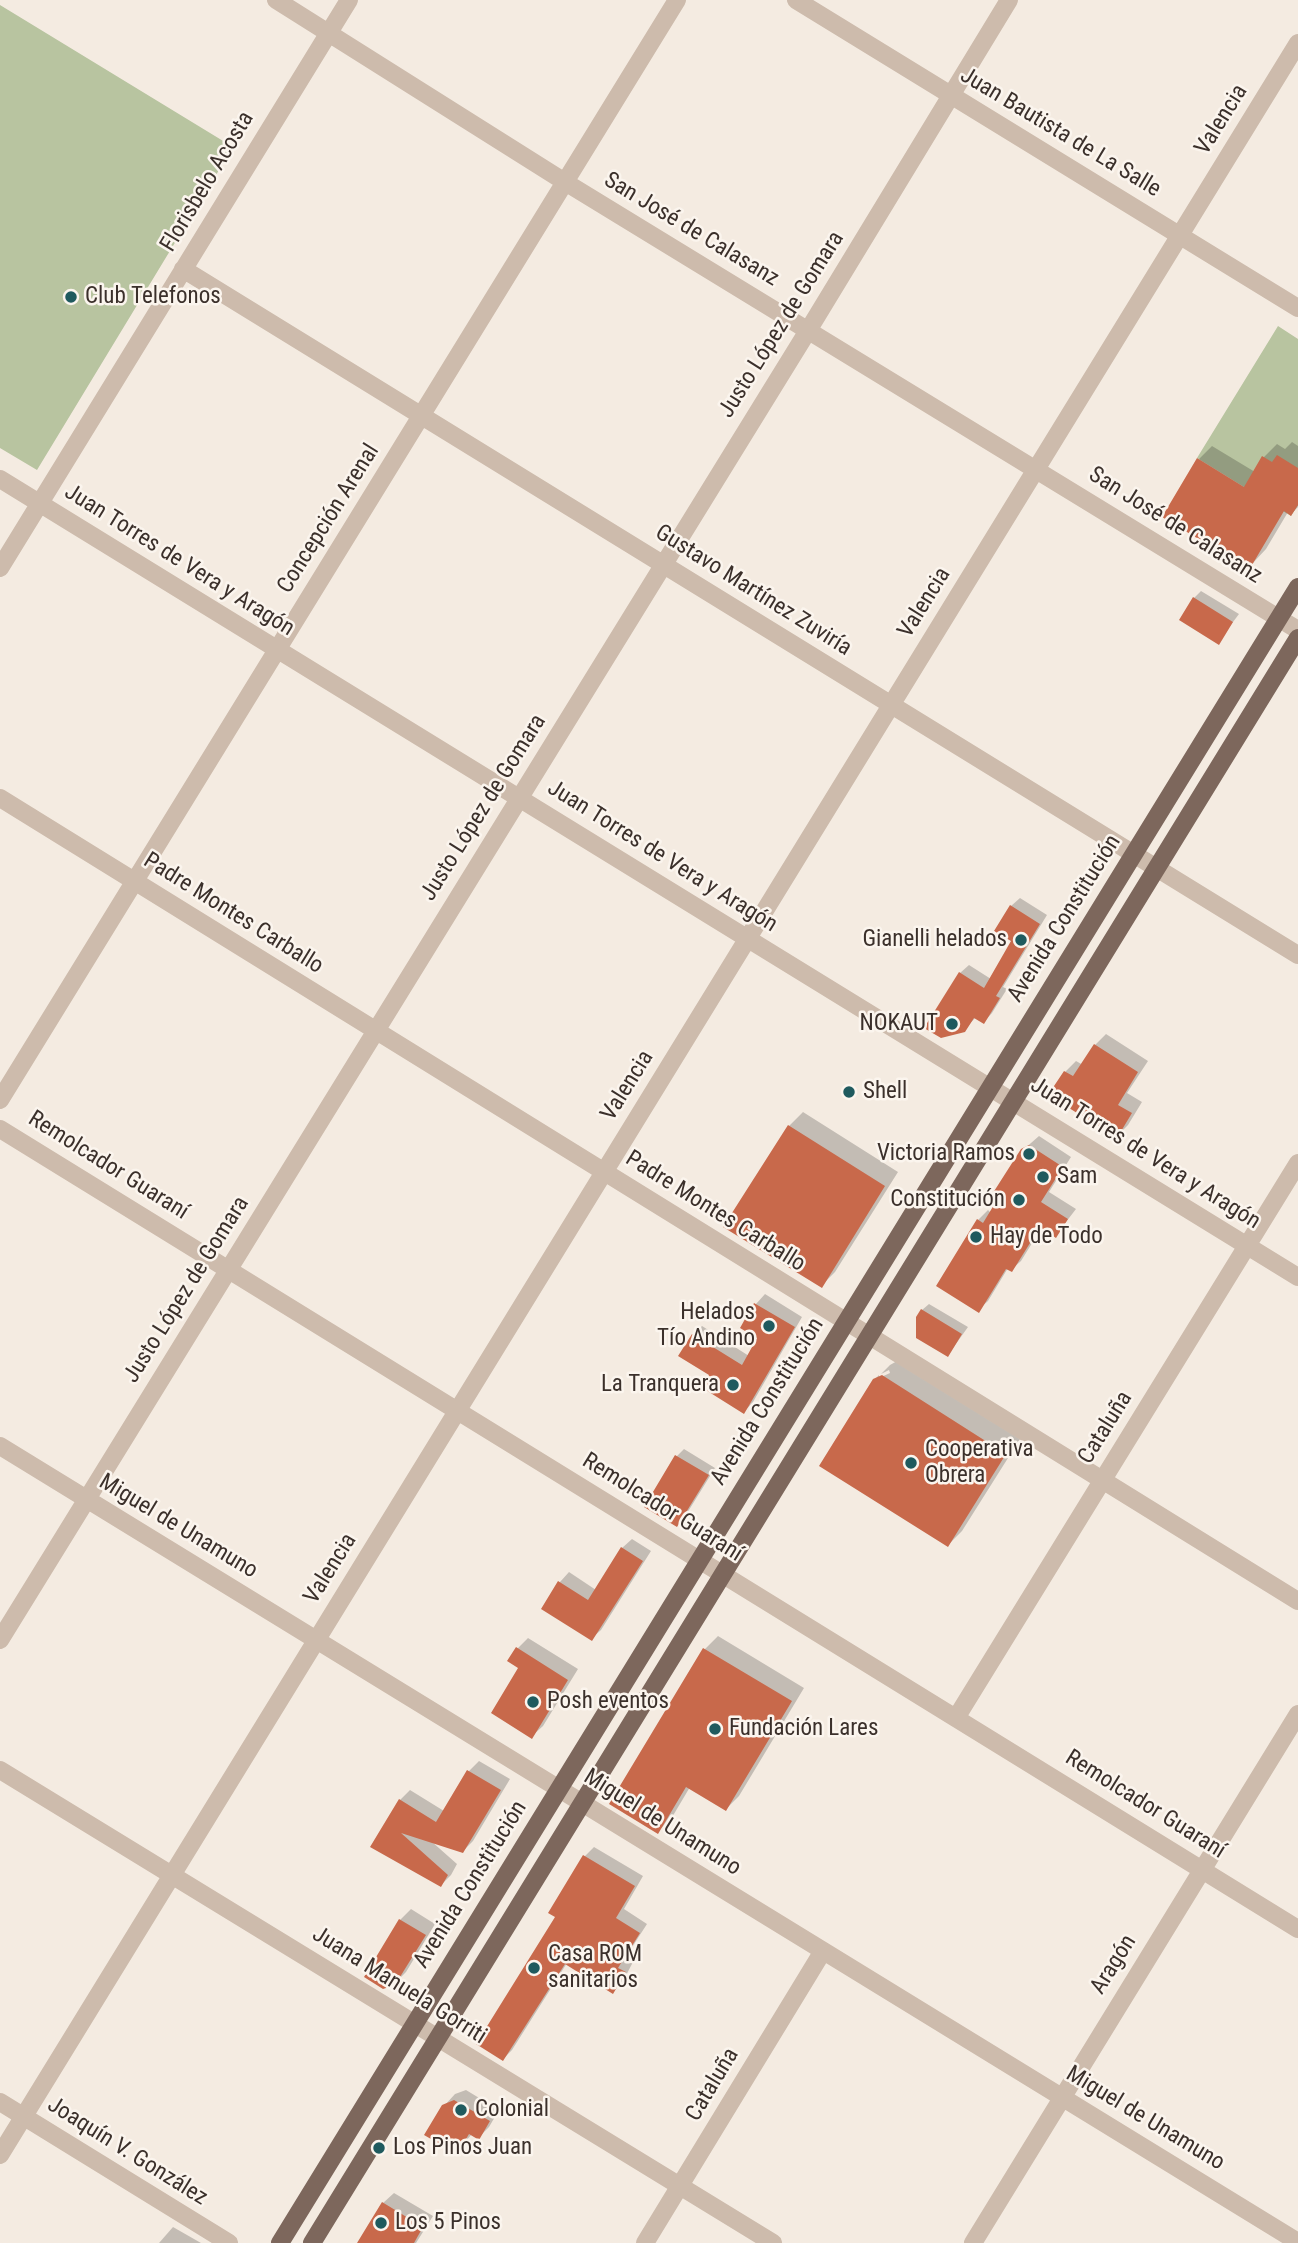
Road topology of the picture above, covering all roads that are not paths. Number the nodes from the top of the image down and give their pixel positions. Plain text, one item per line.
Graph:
1 (276, 0) edge
2 (349, 0) edge
3 (677, 0) edge
4 (796, 0) edge
5 (1009, 0) edge
6 (328, 34) junction
7 (1298, 43) edge
8 (951, 95) junction
9 (565, 182) junction
10 (1180, 235) junction
11 (184, 269) junction
12 (1298, 308) edge
13 (809, 329) junction
14 (421, 416) junction
15 (1036, 469) junction
16 (0, 480) edge
17 (39, 504) junction
18 (662, 564) junction
19 (0, 568) edge
20 (1298, 587) edge
21 (1279, 619) junction
22 (1298, 631) edge
23 (1298, 638) edge
24 (277, 650) junction
25 (891, 705) junction
26 (0, 798) edge
27 (518, 798) junction
28 (1134, 854) junction
29 (1157, 868) junction
30 (134, 881) junction
31 (748, 939) junction
32 (1298, 955) edge
33 (375, 1031) junction
34 (990, 1088) junction
35 (0, 1100) edge
36 (1013, 1102) junction
37 (0, 1129) edge
38 (1298, 1163) edge
39 (604, 1172) junction
40 (1247, 1245) junction
41 (228, 1269) junction
42 (1298, 1277) edge
43 (846, 1322) junction
44 (869, 1336) junction
45 (457, 1411) junction
46 (0, 1446) edge
47 (1103, 1480) junction
48 (87, 1499) junction
49 (700, 1559) junction
50 (723, 1574) junction
51 (1298, 1601) edge
52 (0, 1640) edge
53 (316, 1640) junction
54 (1298, 1714) edge
55 (956, 1718) junction
56 (0, 1770) edge
57 (559, 1789) junction
58 (582, 1803) junction
59 (1202, 1870) junction
60 (172, 1875) junction
61 (1298, 1929) edge
62 (823, 1951) junction
63 (414, 2025) junction
64 (437, 2039) junction
65 (1062, 2097) junction
66 (0, 2102) edge
67 (23, 2116) junction
68 (0, 2155) edge
69 (681, 2186) junction
70 (1295, 2239) edge
71 (229, 2243) edge
72 (280, 2243) edge
73 (312, 2243) edge
74 (645, 2243) edge
75 (773, 2243) edge
76 (974, 2243) edge

1 - 6 street, San José de Calasanz
2 - 6 street, Florisbelo Acosta
3 - 9 street, Concepción Arenal
4 - 8 street, Juan Bautista de La Salle
5 - 8 street, Justo López de Gomara
6 - 9 street, San José de Calasanz
6 - 11 street, Florisbelo Acosta
7 - 10 street, Valencia
8 - 10 street, Juan Bautista de La Salle
8 - 13 street, Justo López de Gomara
9 - 13 street, San José de Calasanz
9 - 14 street, Concepción Arenal
10 - 12 street, Juan Bautista de La Salle
10 - 15 street, Valencia
11 - 14 street, Gustavo Martínez Zuviría
11 - 17 street, Florisbelo Acosta
13 - 15 street, San José de Calasanz
13 - 18 street, Justo López de Gomara
14 - 18 street, Gustavo Martínez Zuviría
14 - 24 street, Concepción Arenal
15 - 21 street, San José de Calasanz
15 - 25 street, Valencia
16 - 17 street, Juan Torres de Vera y Aragón
17 - 19 street, Florisbelo Acosta
17 - 24 street, Juan Torres de Vera y Aragón
18 - 25 street, Gustavo Martínez Zuviría
18 - 27 street, Justo López de Gomara
20 - 21 main road, Avenida Constitución
21 - 22 street, San José de Calasanz
21 - 28 main road, Avenida Constitución
23 - 29 main road
24 - 27 street, Juan Torres de Vera y Aragón
24 - 30 street, Concepción Arenal
25 - 28 street, Gustavo Martínez Zuviría
25 - 31 street, Valencia
26 - 30 street, Padre Montes Carballo
27 - 31 street, Juan Torres de Vera y Aragón
27 - 33 street, Justo López de Gomara
28 - 29 street, Gustavo Martínez Zuviría
28 - 34 main road, Avenida Constitución
29 - 32 street, Gustavo Martínez Zuviría
29 - 36 main road
30 - 33 street, Padre Montes Carballo
30 - 35 street, Concepción Arenal
31 - 34 street, Juan Torres de Vera y Aragón
31 - 39 street, Valencia
33 - 39 street, Padre Montes Carballo
33 - 41 street, Justo López de Gomara
34 - 36 street, Juan Torres de Vera y Aragón
34 - 43 main road, Avenida Constitución
36 - 40 street, Juan Torres de Vera y Aragón
36 - 44 main road
37 - 41 street, Remolcador Guaraní
38 - 40 street, Cataluña
39 - 43 street, Padre Montes Carballo
39 - 45 street, Valencia
40 - 42 street, Juan Torres de Vera y Aragón
40 - 47 street, Cataluña
41 - 45 street, Remolcador Guaraní
41 - 48 street, Justo López de Gomara
43 - 44 street, Padre Montes Carballo
43 - 49 main road, Avenida Constitución
44 - 47 street, Padre Montes Carballo
44 - 50 main road
45 - 49 street, Remolcador Guaraní
45 - 53 street, Valencia
46 - 48 street, Miguel de Unamuno
47 - 51 street, Padre Montes Carballo
47 - 55 street, Cataluña
48 - 52 street, Justo López de Gomara
48 - 53 street, Miguel de Unamuno
49 - 50 street, Remolcador Guaraní
49 - 57 main road, Avenida Constitución
50 - 55 street, Remolcador Guaraní
50 - 58 main road
53 - 57 street, Miguel de Unamuno
53 - 60 street, Valencia
54 - 59 street, Aragón
55 - 59 street, Remolcador Guaraní
56 - 60 street, Juana Manuela Gorriti
57 - 58 street, Miguel de Unamuno
57 - 63 main road, Avenida Constitución
58 - 62 street, Miguel de Unamuno
58 - 64 main road
59 - 61 street, Remolcador Guaraní
59 - 65 street, Aragón
60 - 63 street, Juana Manuela Gorriti
60 - 67 street, Valencia
62 - 65 street, Miguel de Unamuno
62 - 69 street, Cataluña
63 - 64 street, Juana Manuela Gorriti
63 - 72 main road, Avenida Constitución
64 - 69 street, Juana Manuela Gorriti
64 - 73 main road
65 - 70 street, Miguel de Unamuno
65 - 76 street, Aragón
66 - 67 street, Joaquín V. González
67 - 68 street, Valencia
67 - 71 street, Joaquín V. González
69 - 74 street, Cataluña
69 - 75 street, Juana Manuela Gorriti

